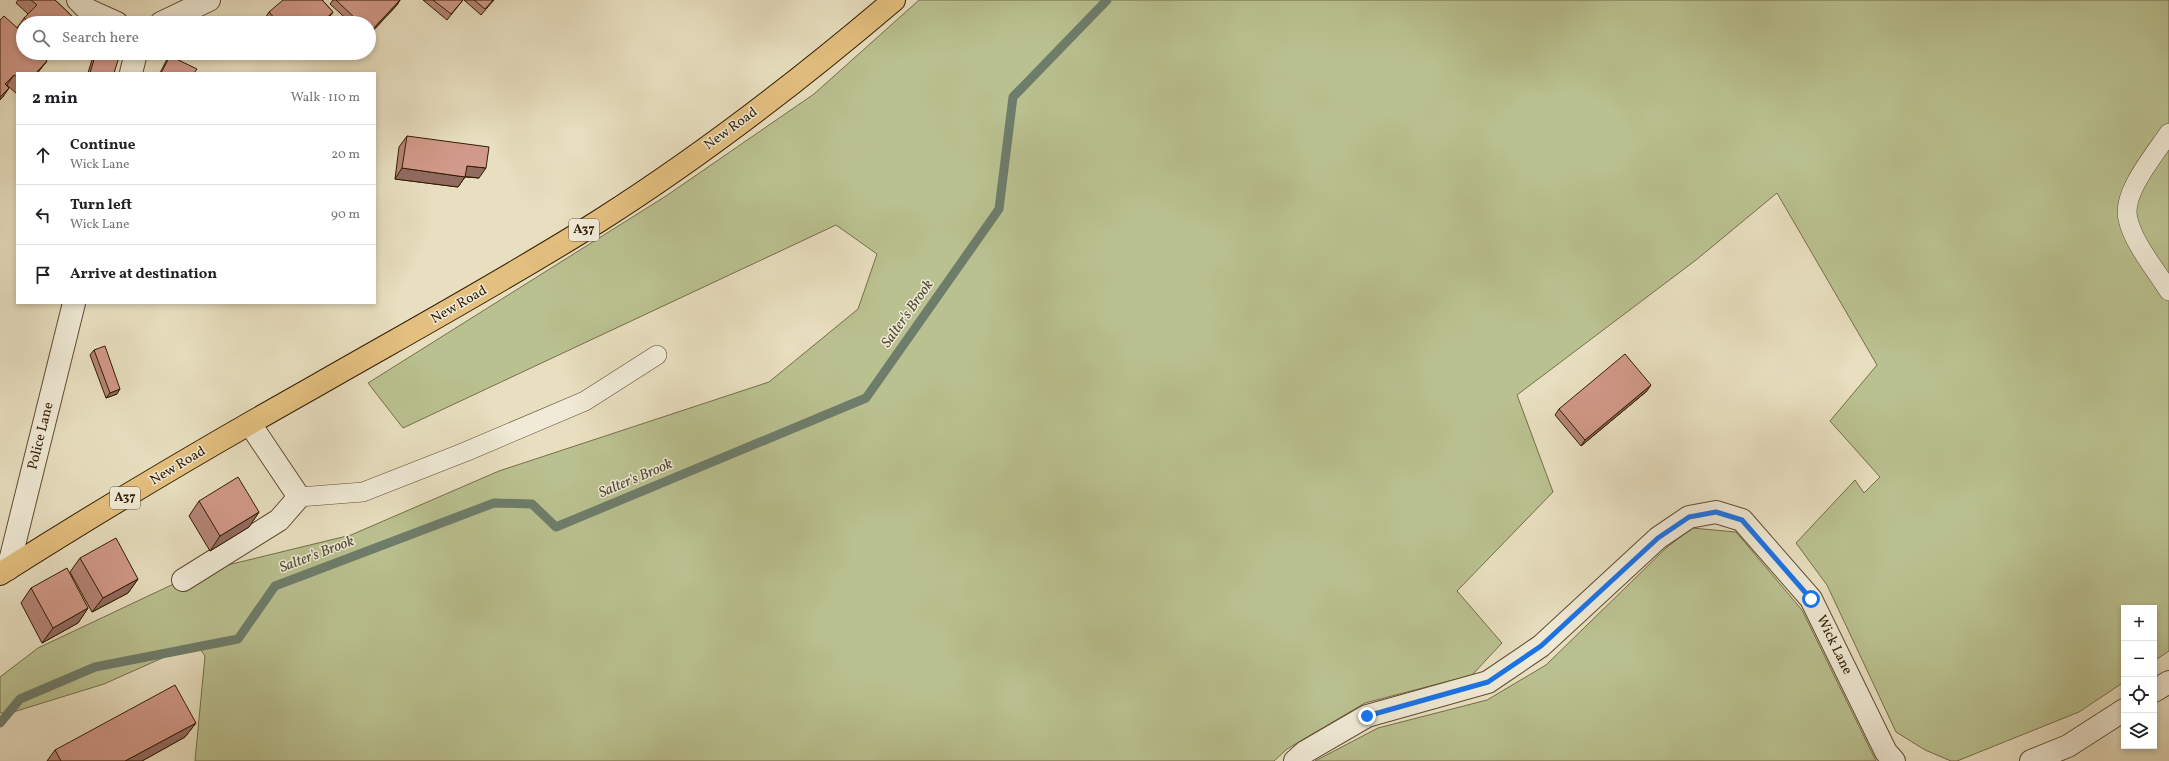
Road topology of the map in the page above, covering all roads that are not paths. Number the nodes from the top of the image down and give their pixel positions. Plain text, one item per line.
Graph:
1 (78, 0) edge
2 (209, 0) edge
3 (894, 0) edge
4 (101, 16) edge
5 (176, 16) edge
6 (134, 60) edge
7 (131, 72) edge
8 (2169, 133) edge
9 (2169, 291) edge
10 (74, 304) edge
11 (656, 355) dead end
12 (250, 424) junction
13 (299, 497) junction
14 (4, 572) edge
15 (183, 580) dead end
16 (2169, 682) edge
17 (2157, 689) edge
18 (2121, 712) edge
19 (1295, 761) edge
20 (1894, 761) edge
21 (2031, 761) edge

1 - 4 street
2 - 5 street
3 - 12 highway, New Road / A37
6 - 7 street
8 - 9 lane
10 - 14 street, Police Lane
11 - 13 lane
12 - 13 street
12 - 14 highway, New Road / A37
13 - 15 street
16 - 17 street
18 - 21 street
19 - 20 street, Wick Lane

